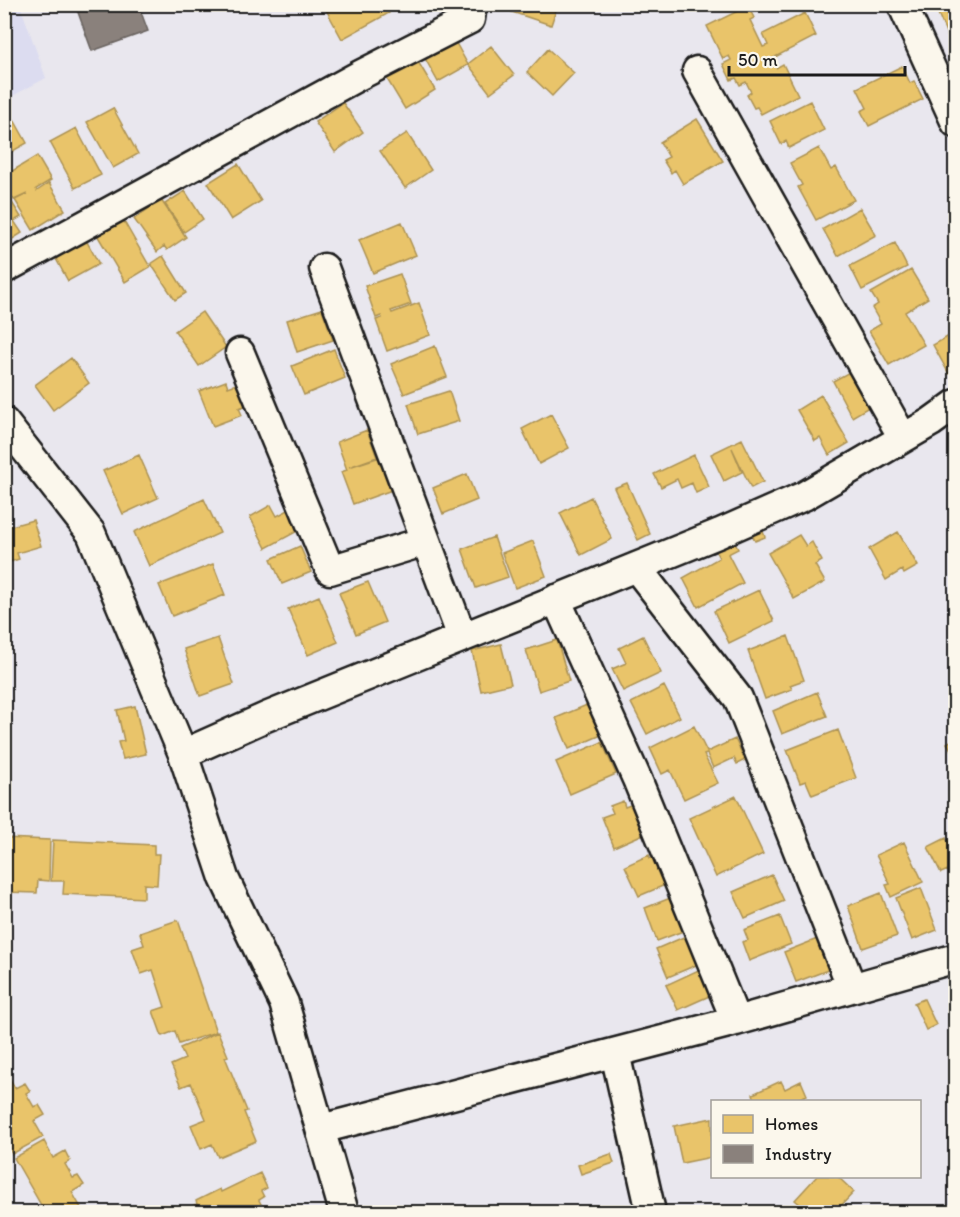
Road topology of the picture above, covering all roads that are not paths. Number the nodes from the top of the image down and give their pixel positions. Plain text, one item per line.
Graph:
1 (472, 4) edge
2 (903, 4) edge
3 (697, 71) dead end
4 (956, 123) edge
5 (324, 268) dead end
6 (4, 269) edge
7 (240, 353) dead end
8 (956, 404) edge
9 (4, 422) edge
10 (903, 438) junction
11 (426, 541) junction
12 (636, 567) junction
13 (556, 599) junction
14 (462, 637) junction
15 (183, 754) junction
16 (956, 958) edge
17 (852, 988) junction
18 (736, 1021) junction
19 (615, 1053) junction
20 (321, 1129) junction
21 (344, 1212) edge
22 (651, 1212) edge

1 - 6 street
2 - 4 street
3 - 10 street
5 - 11 street
7 - 11 street
8 - 10 street
9 - 15 street
10 - 12 street
11 - 14 street
12 - 13 street
12 - 17 street
13 - 14 street
13 - 18 street
14 - 15 street
15 - 20 street
16 - 17 street
17 - 18 street
18 - 19 street
19 - 20 street
19 - 22 street
20 - 21 street

